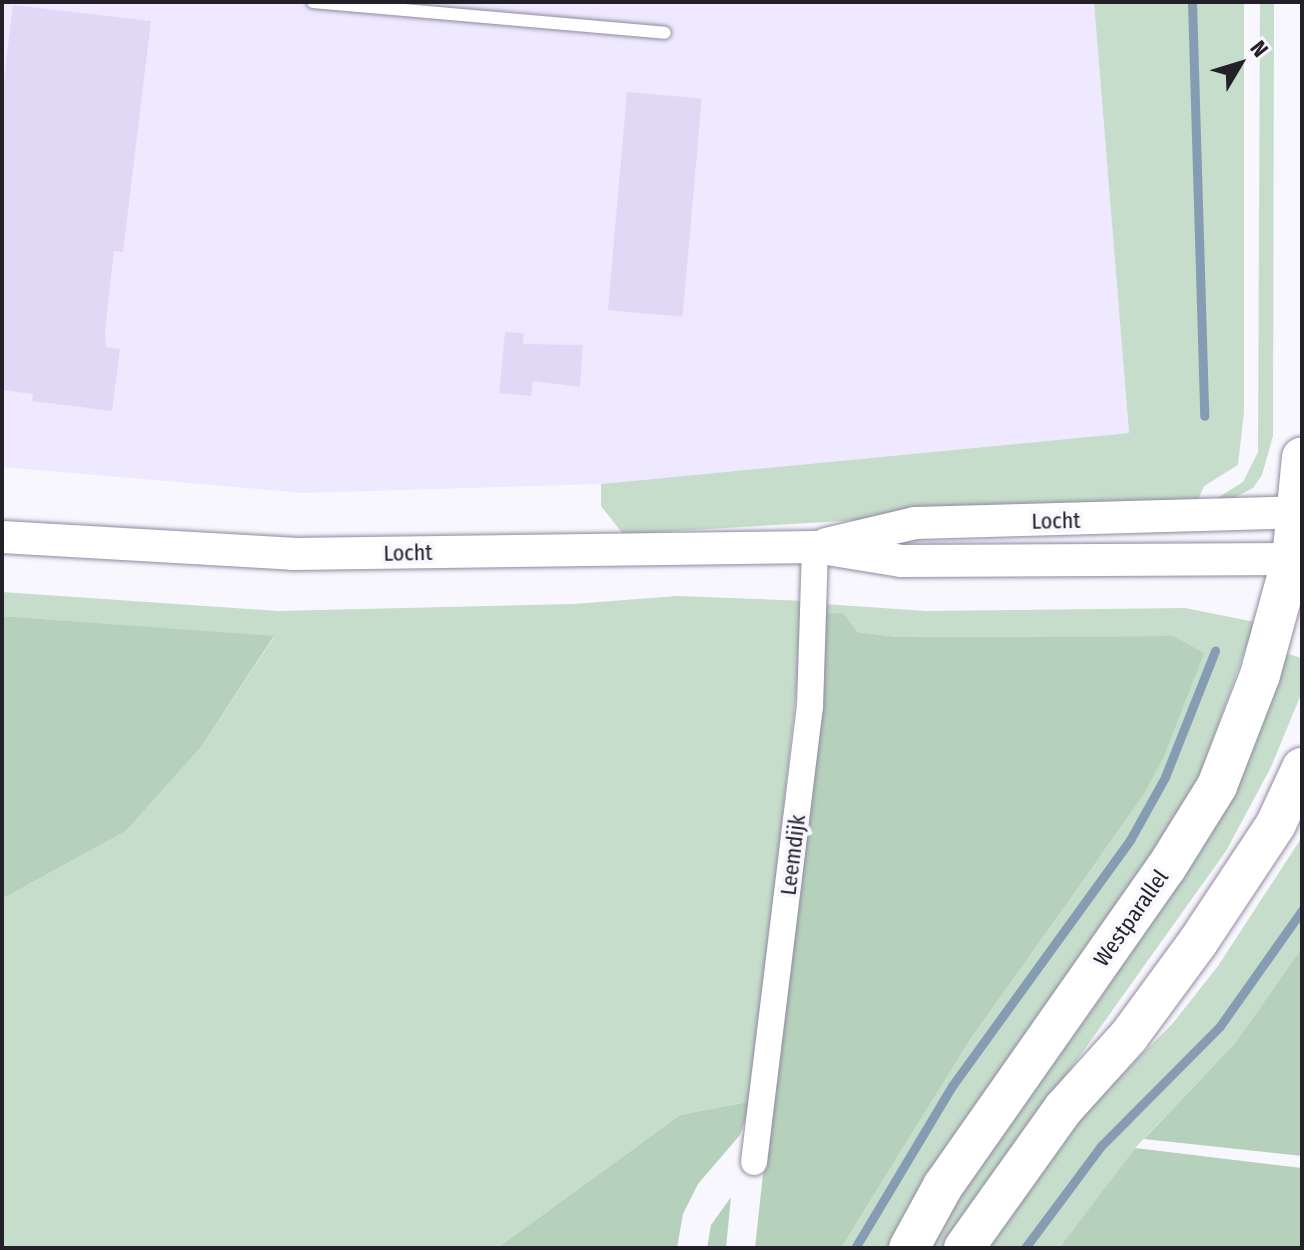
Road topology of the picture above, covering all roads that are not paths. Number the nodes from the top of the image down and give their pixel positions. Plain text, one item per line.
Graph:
1 (313, 2) edge
2 (665, 33) dead end
3 (1302, 457) edge
4 (1299, 512) junction
5 (2, 537) edge
6 (815, 547) junction
7 (1292, 559) junction
8 (1302, 768) edge
9 (754, 1162) dead end
10 (909, 1248) edge
11 (964, 1248) edge

1 - 2 lane
3 - 4 main road, Westparallel
4 - 6 street, Locht
4 - 7 main road, Westparallel
5 - 6 street, Locht
6 - 7 street, Locht
6 - 9 street, Leemdijk
7 - 10 main road, Westparallel
8 - 11 main road

